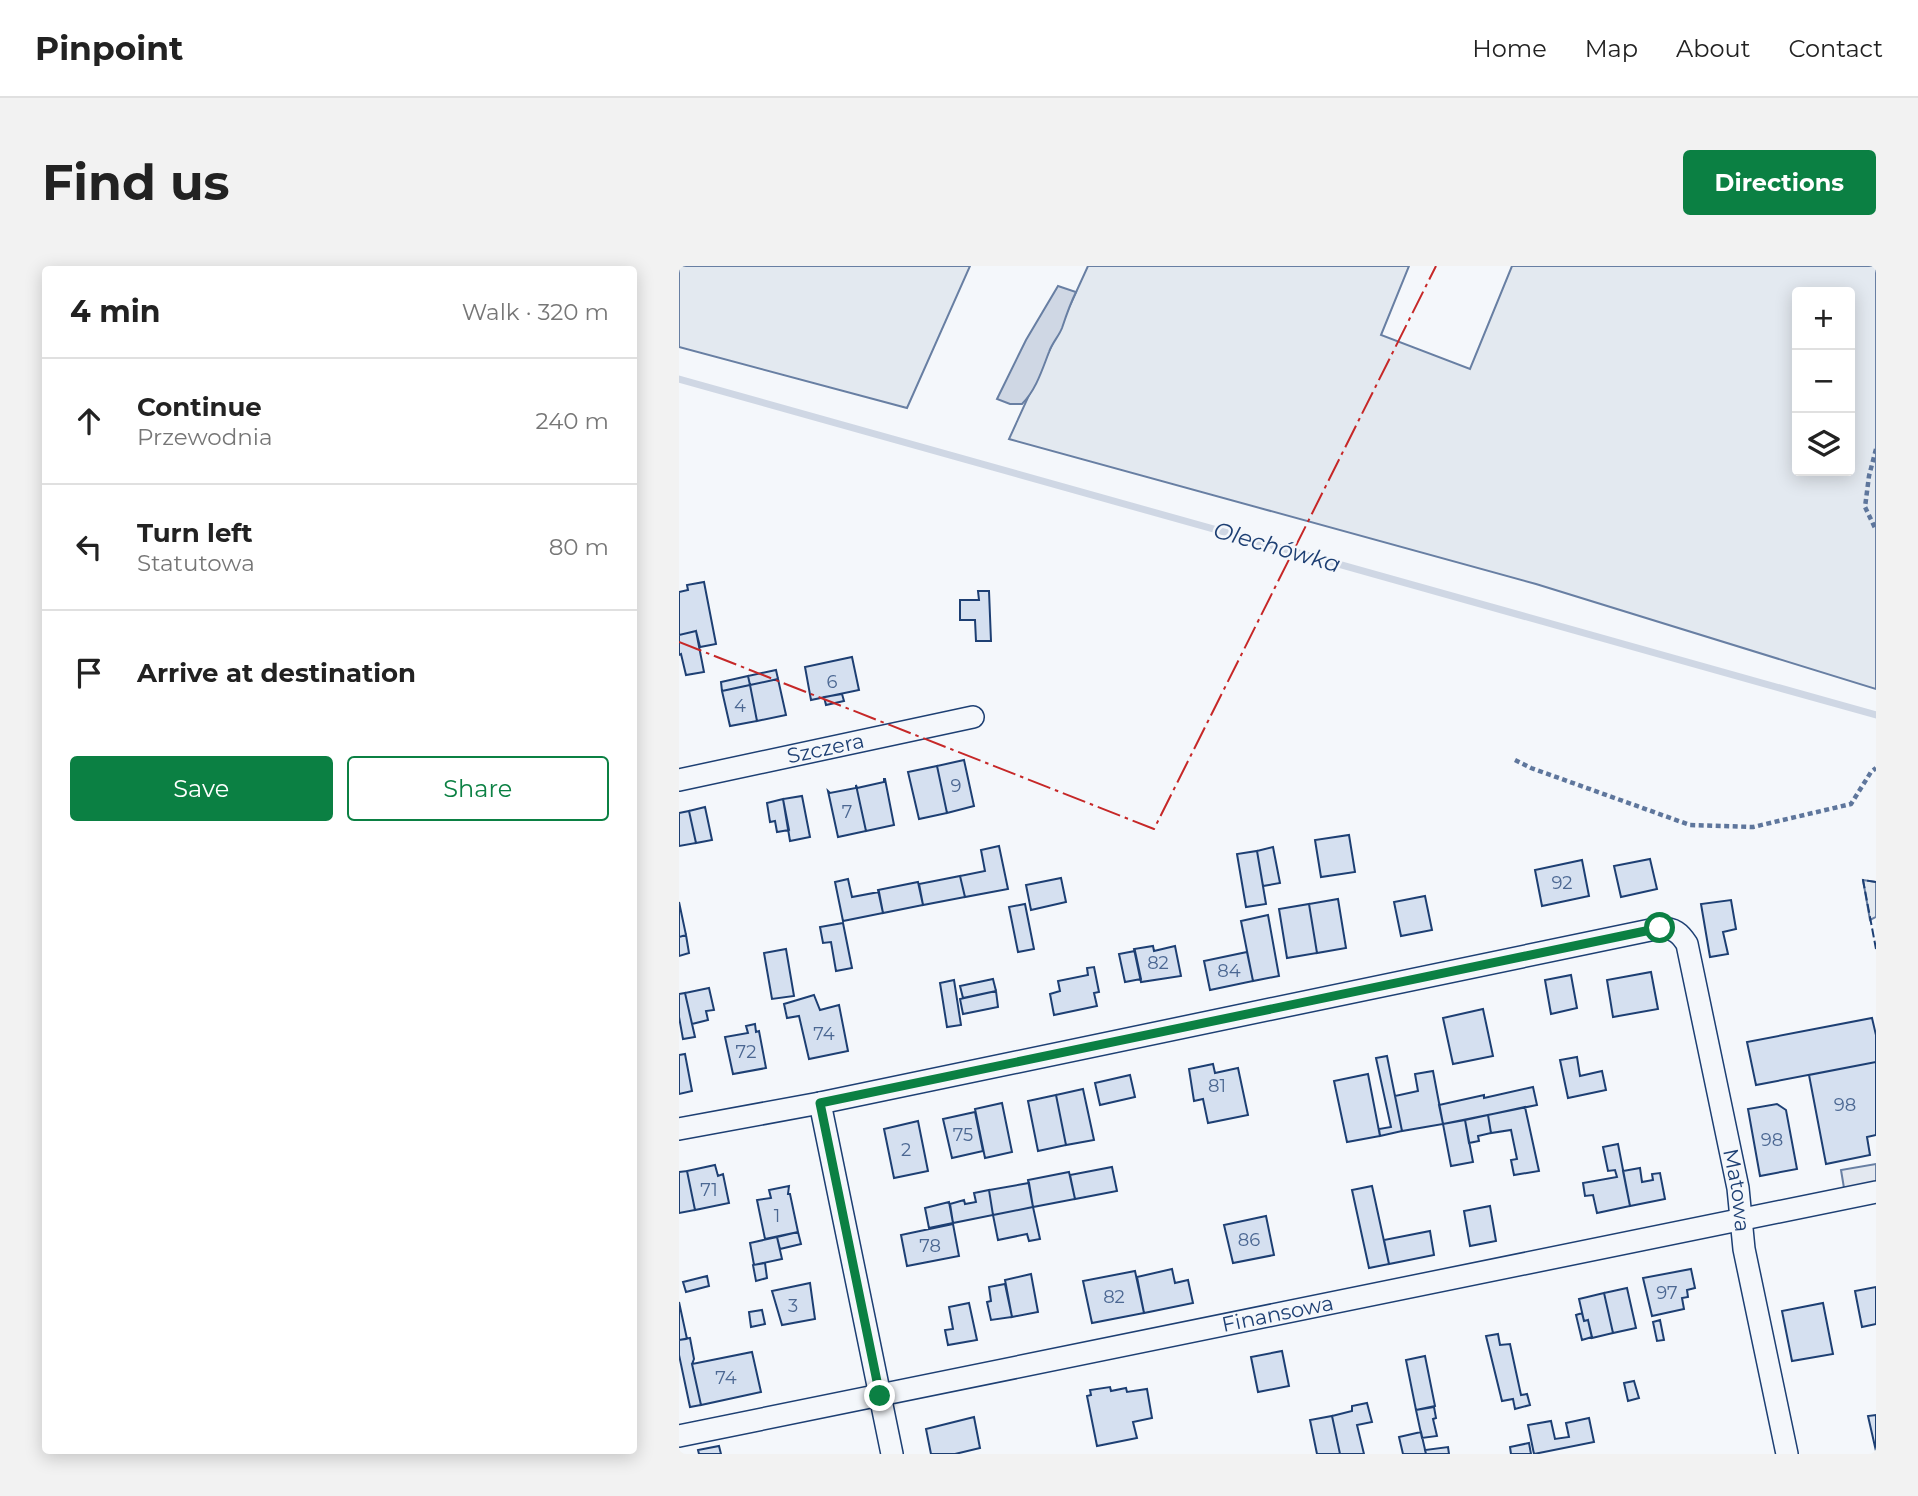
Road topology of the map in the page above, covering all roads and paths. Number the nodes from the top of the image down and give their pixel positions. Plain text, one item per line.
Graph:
1 (1876, 449) edge
2 (1876, 530) edge
3 (973, 717) dead end
4 (1515, 760) dead end
5 (1876, 768) edge
6 (679, 780) edge
7 (820, 1103) junction
8 (679, 1129) edge
9 (1876, 1192) edge
10 (1741, 1219) junction
11 (880, 1396) junction
12 (679, 1436) edge
13 (892, 1454) edge
14 (1787, 1454) edge

1 - 2 path
3 - 6 street, Szczera
4 - 5 path
7 - 8 street
7 - 10 street, Matowa
7 - 11 street
9 - 10 street, Finansowa
10 - 11 street, Finansowa
10 - 14 street, Matowa
11 - 12 street, Finansowa
11 - 13 street

